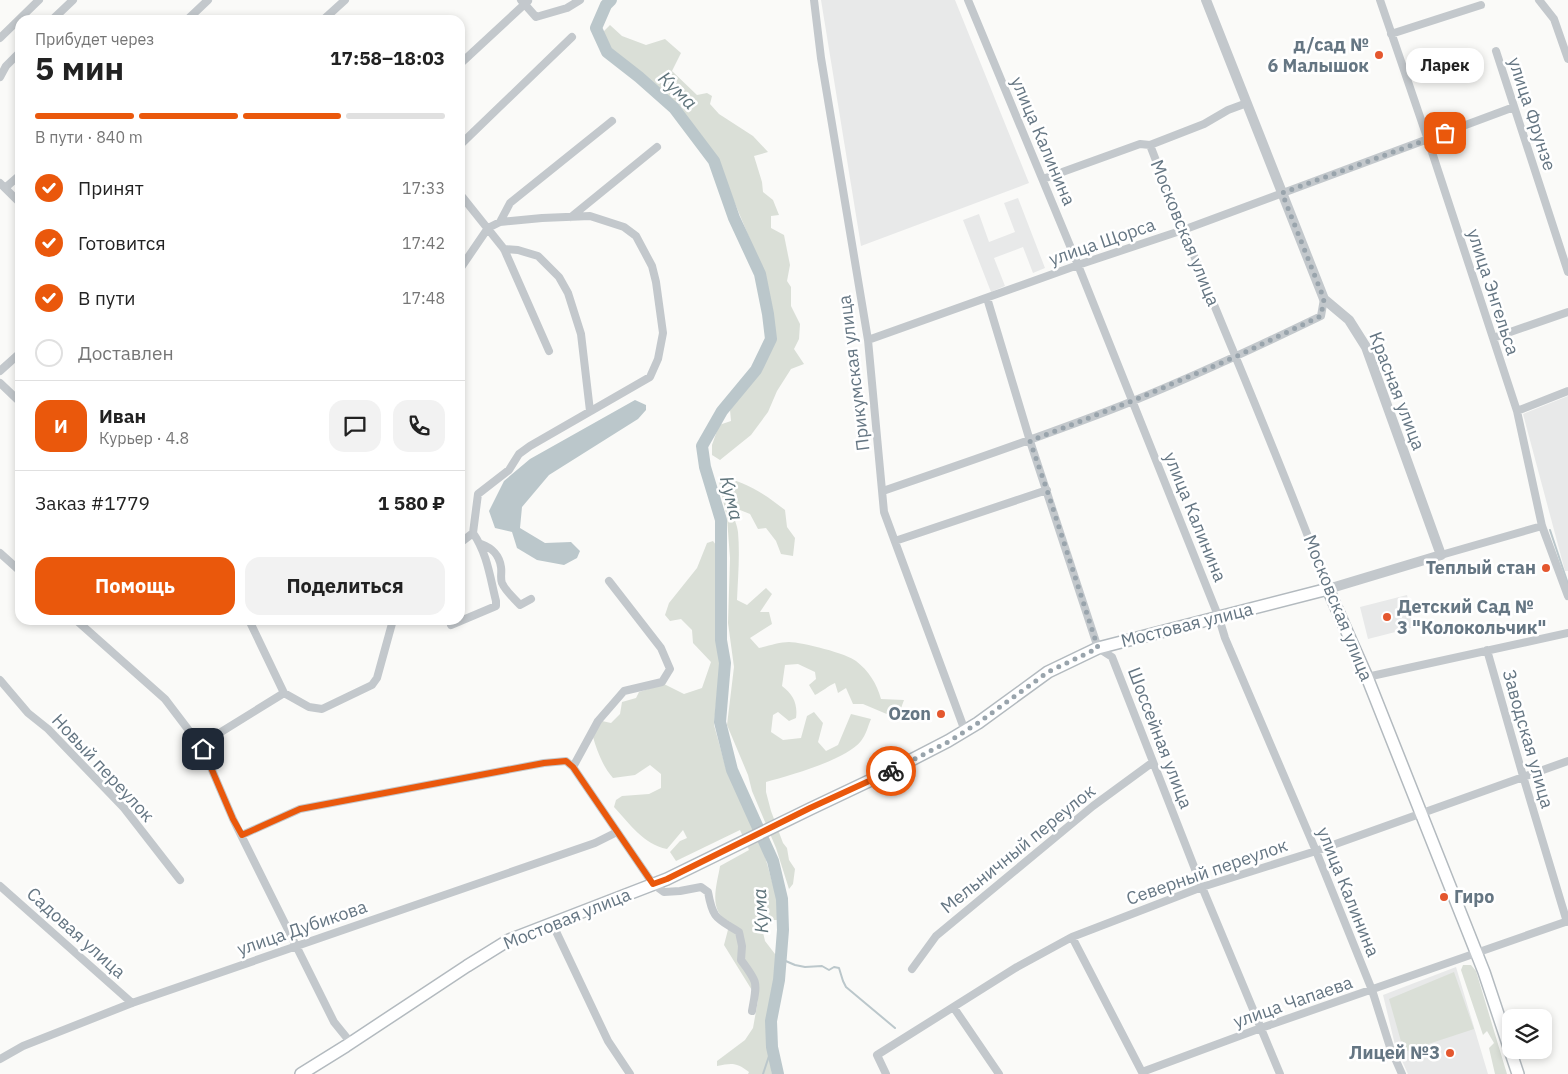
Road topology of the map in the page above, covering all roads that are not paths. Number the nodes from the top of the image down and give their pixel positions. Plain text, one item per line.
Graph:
1 (39, 0) edge
2 (73, 0) edge
3 (208, 0) edge
4 (345, 0) edge
5 (580, 0) edge
6 (814, 0) edge
7 (968, 0) edge
8 (1206, 0) edge
9 (1380, 0) edge
10 (1539, 0) edge
11 (525, 2) edge
12 (1481, 4) edge
13 (24, 15) edge
14 (57, 15) edge
15 (192, 15) edge
16 (328, 15) edge
17 (15, 23) edge
18 (1391, 34) junction
19 (572, 37) dead end
20 (0, 38) edge
21 (1496, 51) dead end
22 (15, 57) edge
23 (465, 59) edge
24 (1568, 60) edge
25 (0, 77) edge
26 (1247, 103) junction
27 (1514, 107) junction
28 (612, 120) dead end
29 (465, 140) edge
30 (1428, 140) junction
31 (1150, 145) junction
32 (657, 147) dead end
33 (15, 178) edge
34 (1042, 180) junction
35 (3, 186) edge
36 (1282, 193) junction
37 (15, 199) edge
38 (465, 200) edge
39 (571, 217) junction
40 (500, 222) junction
41 (488, 228) junction
42 (1183, 230) junction
43 (504, 249) junction
44 (465, 262) edge
45 (1078, 265) junction
46 (1568, 272) edge
47 (987, 298) junction
48 (1324, 299) junction
49 (1568, 312) edge
50 (1493, 338) junction
51 (868, 340) junction
52 (549, 351) dead end
53 (15, 357) edge
54 (1235, 357) junction
55 (1, 367) edge
56 (0, 383) edge
57 (1568, 391) edge
58 (15, 397) edge
59 (1132, 401) junction
60 (590, 411) junction
61 (1517, 411) junction
62 (1030, 441) junction
63 (1047, 490) junction
64 (883, 491) junction
65 (1542, 526) junction
66 (473, 533) junction
67 (465, 539) edge
68 (895, 541) junction
69 (481, 544) junction
70 (0, 553) edge
71 (1440, 555) junction
72 (15, 566) edge
73 (609, 581) dead end
74 (1328, 589) junction
75 (1568, 596) edge
76 (531, 600) dead end
77 (1219, 618) junction
78 (465, 620) edge
79 (82, 625) edge
80 (251, 625) edge
81 (392, 625) edge
82 (1568, 633) edge
83 (1098, 648) junction
84 (1486, 650) junction
85 (1367, 678) junction
86 (0, 680) edge
87 (284, 693) junction
88 (965, 731) junction
89 (200, 745) junction
90 (1568, 761) edge
91 (1153, 762) junction
92 (573, 767) junction
93 (1522, 776) junction
94 (1420, 813) junction
95 (617, 832) junction
96 (242, 835) junction
97 (1316, 850) junction
98 (180, 880) dead end
99 (653, 884) junction
100 (0, 886) edge
101 (1202, 887) junction
102 (1568, 921) edge
103 (552, 923) junction
104 (1072, 937) junction
105 (297, 947) junction
106 (1476, 953) junction
107 (912, 969) dead end
108 (1372, 990) junction
109 (132, 1003) junction
110 (954, 1008) junction
111 (752, 1011) dead end
112 (1261, 1028) junction
113 (351, 1043) junction
114 (0, 1059) edge
115 (1143, 1073) edge
116 (301, 1074) edge
117 (630, 1074) edge
118 (886, 1074) edge
119 (999, 1074) edge
120 (1280, 1074) edge
121 (1402, 1074) edge
122 (1518, 1074) edge

1 - 13 street
2 - 14 street
3 - 15 street
4 - 16 street
5 - 11 street
6 - 51 street, Прикумская улица
7 - 34 street, улица Калинина
8 - 26 street, Красная улица
9 - 18 street, улица Энгельса
10 - 24 street
11 - 23 street
12 - 18 street
17 - 20 street
18 - 30 street, улица Энгельса
19 - 29 street
21 - 27 street, улица Фрунзе
22 - 25 street
26 - 31 street
26 - 36 street, Красная улица
27 - 30 street, улица Щорса
27 - 46 street, улица Фрунзе
28 - 40 street
30 - 36 street, улица Щорса
30 - 50 street, улица Энгельса
31 - 34 street
31 - 42 street, Московская улица
32 - 39 street
33 - 35 street
34 - 45 street, улица Калинина
35 - 37 street
36 - 42 street, улица Щорса
36 - 48 street, Красная улица
38 - 41 street
39 - 40 street
39 - 60 street
40 - 41 street
41 - 43 street
41 - 44 street
42 - 45 street, улица Щорса
42 - 54 street, Московская улица
43 - 52 street
43 - 60 street
45 - 47 street, улица Щорса
45 - 59 street, улица Калинина
47 - 51 street, улица Щорса
47 - 62 street, Шоссейная улица
48 - 54 street
48 - 71 street, Красная улица
49 - 50 street
50 - 61 street, улица Энгельса
51 - 64 street, Прикумская улица
53 - 55 street
54 - 59 street
54 - 74 street, Московская улица
56 - 58 street
57 - 61 street
59 - 62 street
59 - 77 street, улица Калинина
60 - 66 street
61 - 65 street, улица Энгельса
62 - 63 street, Шоссейная улица
62 - 64 street
63 - 68 street
63 - 83 street, Шоссейная улица
64 - 68 street, Прикумская улица
65 - 71 street, Мостовая улица
65 - 75 street, улица Энгельса
66 - 67 street
66 - 69 street
68 - 88 street, Прикумская улица
69 - 76 street
69 - 78 street
70 - 72 street
71 - 74 street, Мостовая улица
73 - 92 street
74 - 77 main road, Мостовая улица
74 - 85 main road, Московская улица
77 - 83 main road, Мостовая улица
77 - 97 street, улица Калинина
79 - 89 street
80 - 87 street
81 - 87 street
82 - 84 street
83 - 88 main road, Мостовая улица
83 - 91 street, Шоссейная улица
84 - 85 street
84 - 93 street, Заводская улица
85 - 94 main road, Московская улица
86 - 98 street, Новый переулок
87 - 89 street
88 - 99 main road, Мостовая улица
89 - 96 street
90 - 93 street, Северный переулок
91 - 101 street, Шоссейная улица
91 - 107 street, Мельничный переулок
92 - 95 street
92 - 96 street
93 - 94 street, Северный переулок
93 - 102 street, Заводская улица
94 - 97 street, Северный переулок
94 - 106 main road, Московская улица
95 - 99 street
95 - 105 street, улица Дубикова
96 - 105 street
97 - 101 street, Северный переулок
97 - 108 street, улица Калинина
99 - 103 main road, Мостовая улица
99 - 111 street
100 - 109 street, Садовая улица
101 - 104 street, Северный переулок
101 - 112 street, Шоссейная улица
102 - 106 street, улица Чапаева
103 - 113 main road, Мостовая улица
103 - 117 street
104 - 110 street, Северный переулок
104 - 115 street
105 - 109 street, улица Дубикова
105 - 113 street
106 - 108 street, улица Чапаева
106 - 122 main road, Московская улица
108 - 112 street, улица Чапаева
108 - 121 street, улица Калинина
109 - 114 street, улица Дубикова
110 - 118 street, Северный переулок
110 - 119 street
112 - 115 street, улица Чапаева
112 - 120 street, Шоссейная улица
113 - 116 main road, Мостовая улица

